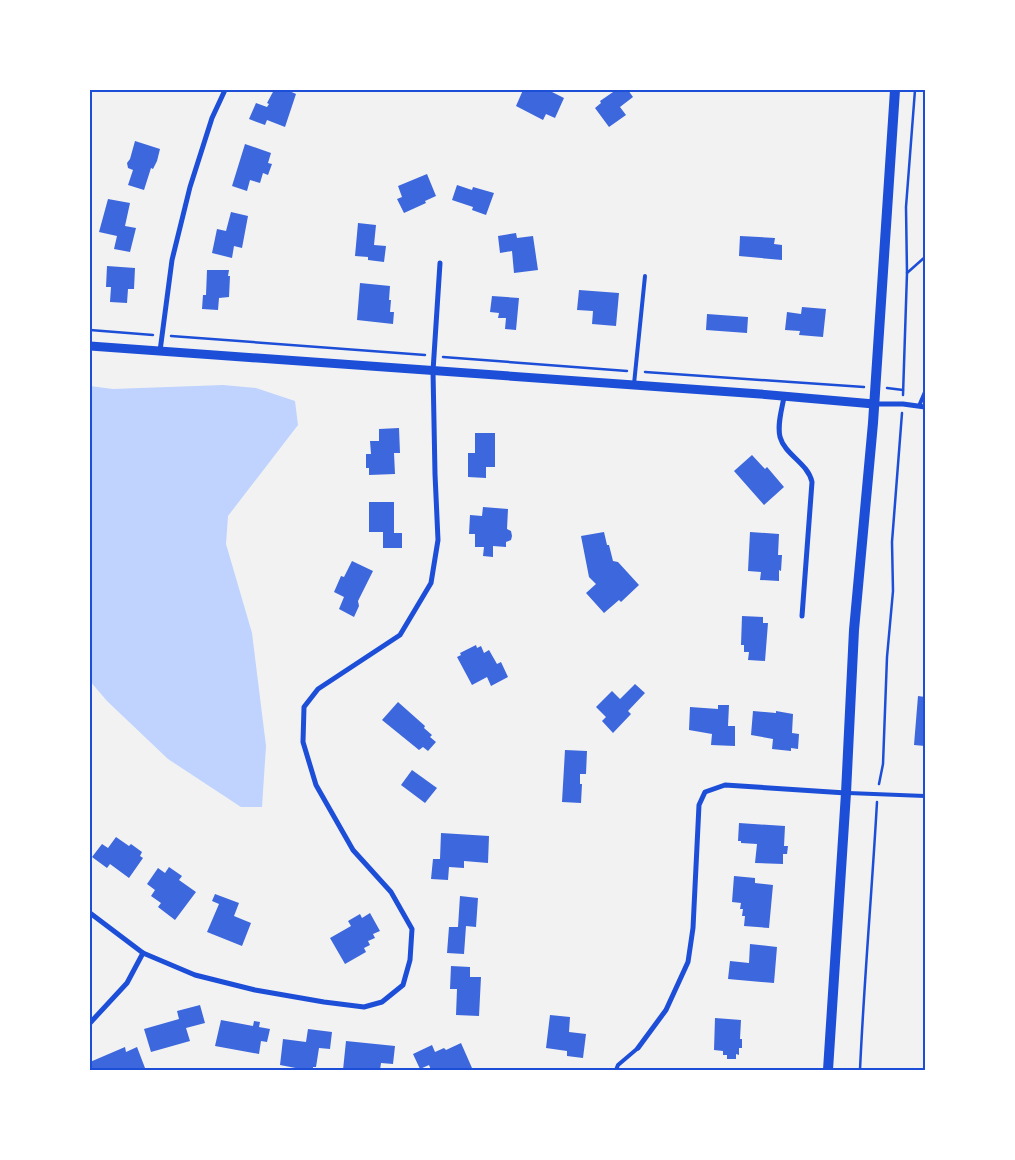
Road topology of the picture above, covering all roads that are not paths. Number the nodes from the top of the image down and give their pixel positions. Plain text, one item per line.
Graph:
1 (225, 90) edge
2 (894, 90) edge
3 (440, 263) dead end
4 (645, 276) dead end
5 (90, 346) edge
6 (160, 351) junction
7 (433, 371) junction
8 (634, 386) junction
9 (925, 392) edge
10 (784, 397) junction
11 (874, 404) junction
12 (922, 407) edge
13 (802, 616) dead end
14 (846, 793) junction
15 (925, 796) edge
16 (90, 913) edge
17 (143, 953) junction
18 (90, 1023) edge
19 (638, 1048) joint
20 (616, 1070) edge
21 (828, 1070) edge

1 - 6 street
2 - 11 main road
3 - 7 street
4 - 8 lane
5 - 6 street
6 - 7 street
7 - 8 street
7 - 17 street
8 - 10 street
9 - 12 lane
10 - 11 street
10 - 13 street
11 - 12 street
11 - 14 main road
14 - 15 lane
14 - 19 street
14 - 21 main road
16 - 17 street
17 - 18 street
19 - 20 lane

